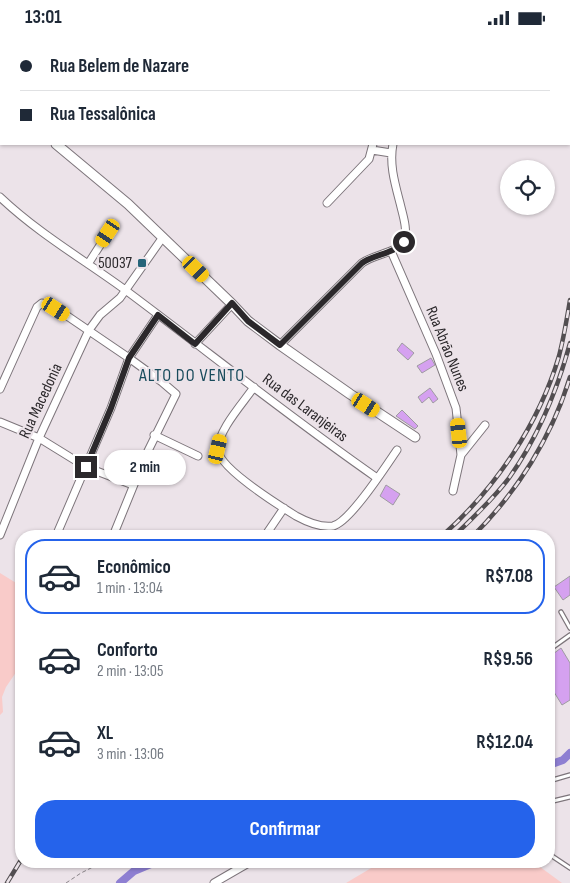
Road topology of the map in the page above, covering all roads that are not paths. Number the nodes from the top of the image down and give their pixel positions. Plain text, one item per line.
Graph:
1 (58, 145) edge
2 (393, 145) edge
3 (371, 147) edge
4 (391, 153) junction
5 (0, 197) edge
6 (326, 203) dead end
7 (108, 233) dead end
8 (163, 237) junction
9 (392, 251) junction
10 (88, 264) junction
11 (125, 290) junction
12 (232, 303) junction
13 (158, 315) junction
14 (89, 330) junction
15 (195, 344) junction
16 (280, 345) junction
17 (129, 358) junction
18 (0, 364) edge
19 (8, 369) junction
20 (254, 387) junction
21 (0, 389) edge
22 (0, 422) edge
23 (485, 425) dead end
24 (154, 435) junction
25 (415, 437) dead end
26 (39, 438) junction
27 (397, 450) dead end
28 (461, 455) junction
29 (198, 456) dead end
30 (86, 467) junction
31 (377, 478) junction
32 (133, 485) junction
33 (453, 491) dead end
34 (284, 508) junction
35 (59, 530) edge
36 (115, 530) edge
37 (269, 530) edge
38 (0, 535) edge
39 (561, 612) dead end
40 (570, 628) edge
41 (570, 635) edge
42 (555, 646) edge
43 (570, 775) edge
44 (555, 779) edge
45 (570, 797) edge
46 (555, 801) edge
47 (555, 858) edge
48 (240, 868) edge
49 (570, 868) edge
50 (214, 883) edge

1 - 8 street
2 - 4 street
3 - 4 street
3 - 6 street
4 - 9 street
5 - 10 street, Rua das Laranjeiras
7 - 10 street
8 - 11 street, Rua Macedonia
8 - 12 street
9 - 16 street
9 - 28 street, Rua Abrão Nunes
10 - 11 street, Rua das Laranjeiras
11 - 13 street, Rua das Laranjeiras
11 - 14 street, Rua Macedonia
12 - 15 street
12 - 16 street
13 - 15 street, Rua das Laranjeiras
13 - 17 street
14 - 17 street
14 - 19 street
14 - 26 street, Rua Macedonia
15 - 20 street, Rua das Laranjeiras
16 - 25 street
17 - 24 street
17 - 30 street
18 - 19 street
19 - 21 street
20 - 31 street, Rua das Laranjeiras
20 - 34 street
22 - 26 street
23 - 28 street
24 - 29 street
24 - 32 street
26 - 30 street
26 - 38 street, Rua Macedonia
27 - 31 street
28 - 33 street, Rua Abrão Nunes
30 - 32 street
30 - 35 street
31 - 34 street
32 - 36 street
34 - 37 street
39 - 40 lane
41 - 42 lane
43 - 44 lane
45 - 46 lane
47 - 49 lane
48 - 50 street

